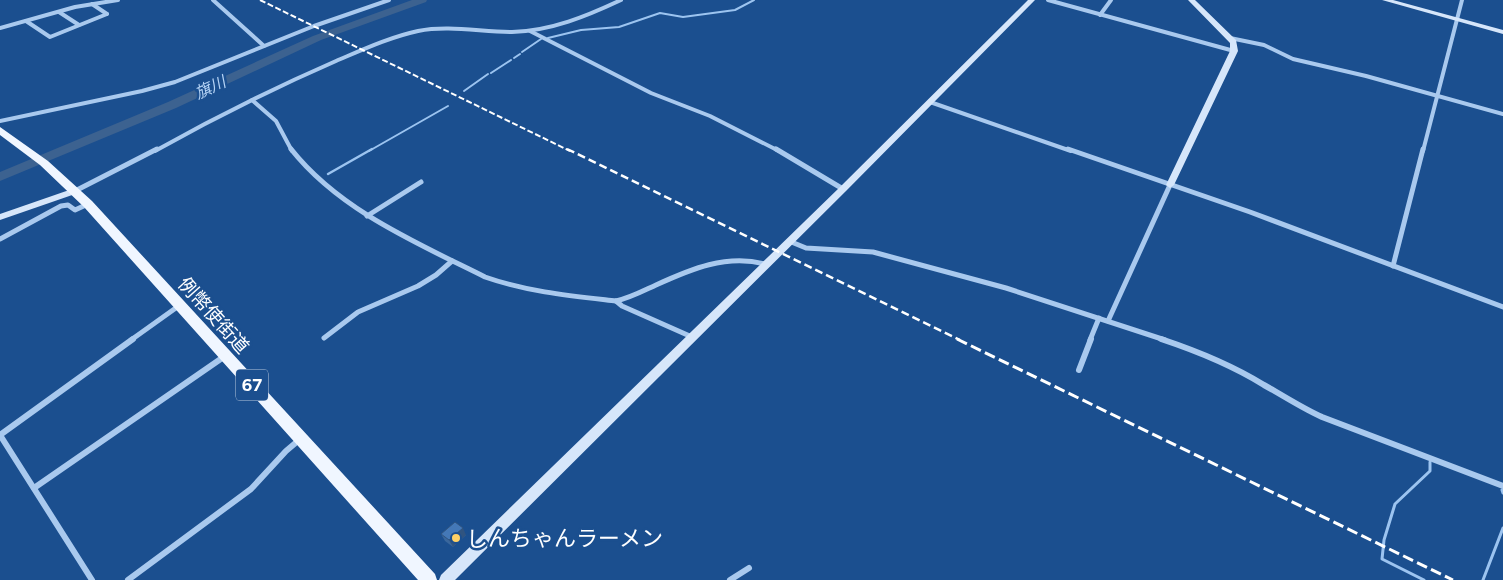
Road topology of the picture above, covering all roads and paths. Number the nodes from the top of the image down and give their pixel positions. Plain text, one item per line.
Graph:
1 (118, 0) edge
2 (213, 0) edge
3 (389, 0) edge
4 (621, 0) edge
5 (1032, 0) edge
6 (1048, 0) edge
7 (1111, 0) edge
8 (1191, 0) edge
9 (1385, 0) edge
10 (1462, 0) edge
11 (92, 4) junction
12 (58, 12) junction
13 (1100, 15) junction
14 (1456, 20) junction
15 (26, 21) junction
16 (79, 25) junction
17 (0, 28) edge
18 (530, 31) junction
19 (1503, 32) edge
20 (1229, 38) junction
21 (264, 46) junction
22 (1234, 51) junction
23 (1438, 96) junction
24 (252, 100) junction
25 (930, 102) junction
26 (1503, 114) edge
27 (0, 121) edge
28 (0, 130) edge
29 (421, 182) dead end
30 (1170, 185) junction
31 (72, 188) junction
32 (843, 190) junction
33 (88, 204) junction
34 (367, 216) junction
35 (0, 217) edge
36 (0, 239) edge
37 (789, 241) junction
38 (452, 261) junction
39 (766, 264) junction
40 (1393, 266) junction
41 (616, 301) junction
42 (180, 305) junction
43 (1503, 307) edge
44 (1099, 318) junction
45 (1108, 321) junction
46 (692, 337) junction
47 (324, 338) dead end
48 (226, 356) junction
49 (1079, 370) dead end
50 (0, 435) edge
51 (302, 438) junction
52 (1503, 486) edge
53 (34, 488) junction
54 (749, 568) dead end
55 (92, 580) edge
56 (128, 580) edge
57 (429, 580) edge
58 (446, 580) edge
59 (730, 580) edge

1 - 11 street
2 - 21 street
3 - 21 street
4 - 18 street
5 - 25 street
6 - 13 street
7 - 13 street
8 - 20 street
9 - 14 street
10 - 14 street
11 - 12 street
11 - 16 street
12 - 15 street
12 - 16 street
13 - 22 street
14 - 19 street
14 - 23 street
15 - 16 street
15 - 17 street
18 - 24 street
18 - 32 street
20 - 22 street
20 - 23 street
21 - 27 street
22 - 30 street
23 - 26 street
23 - 40 street
24 - 31 street
24 - 34 street
25 - 30 street
25 - 32 street
28 - 31 main road, 例幣使街道 / 67
29 - 34 street
30 - 40 street
30 - 45 street
31 - 33 main road, 例幣使街道 / 67
31 - 35 street
32 - 37 street
33 - 36 street
33 - 42 main road, 例幣使街道 / 67
34 - 38 street
37 - 39 street
37 - 44 street
38 - 41 street
38 - 47 street
39 - 41 street
39 - 46 street
40 - 43 street
41 - 46 street
42 - 48 main road, 例幣使街道 / 67
42 - 50 street
44 - 45 street
44 - 49 street
45 - 52 street
46 - 58 street
48 - 51 main road, 例幣使街道 / 67
48 - 53 street
50 - 53 street
51 - 56 street
51 - 57 main road, 例幣使街道 / 67
53 - 55 street
54 - 59 street

